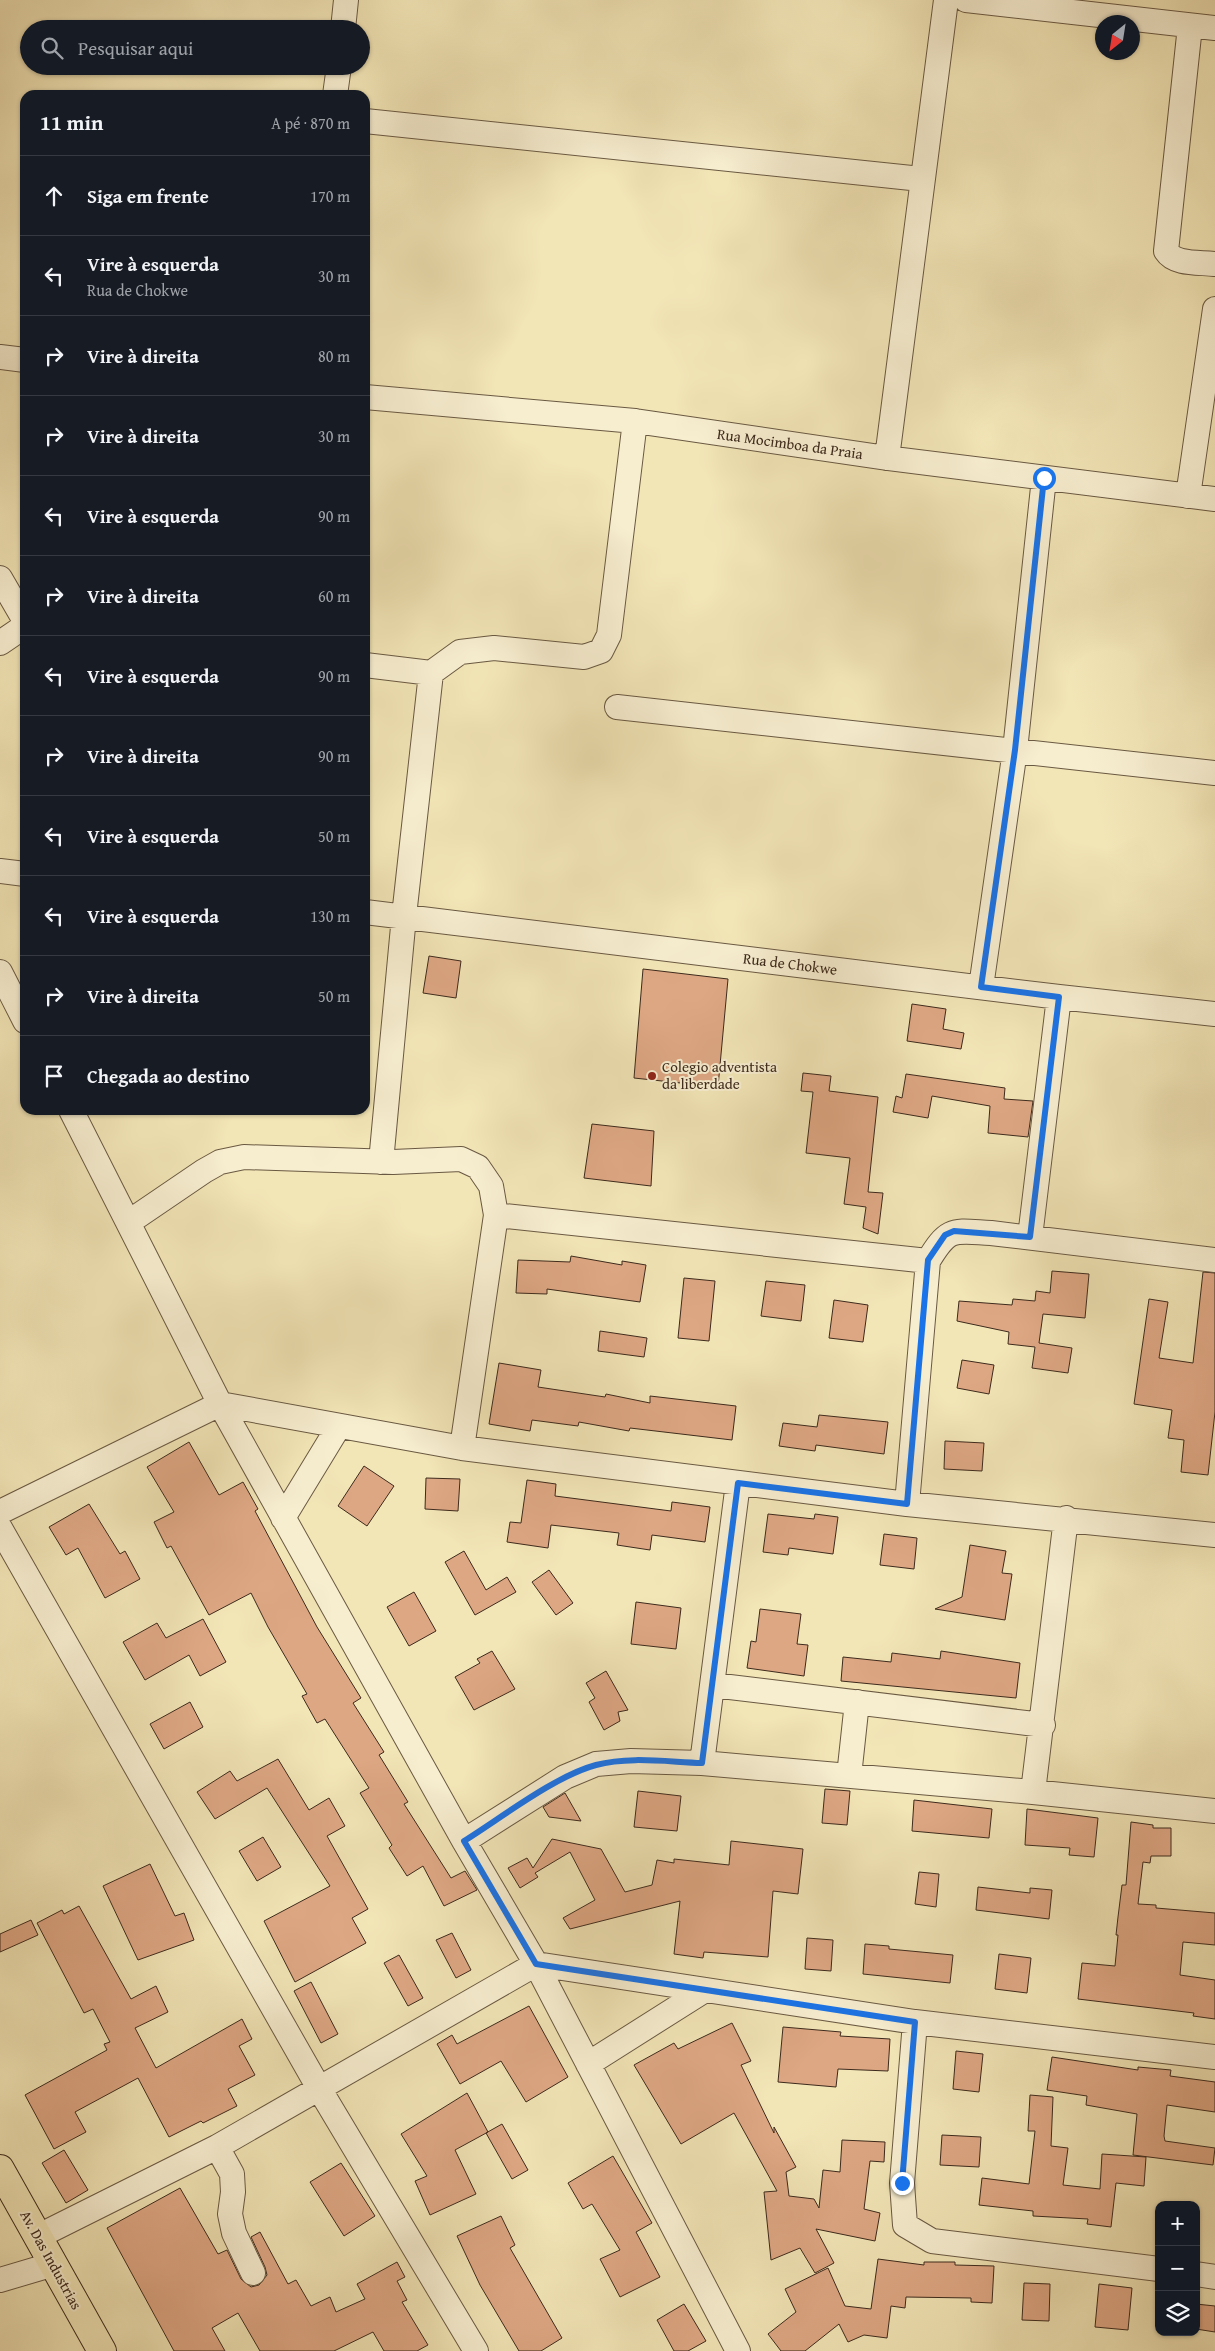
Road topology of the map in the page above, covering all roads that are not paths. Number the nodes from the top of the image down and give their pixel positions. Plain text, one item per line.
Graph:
1 (346, 0) edge
2 (946, 0) edge
3 (966, 0) edge
4 (1110, 9) edge
5 (344, 20) edge
6 (1190, 26) junction
7 (1215, 28) edge
8 (338, 75) edge
9 (336, 90) edge
10 (370, 122) edge
11 (921, 179) junction
12 (1215, 264) edge
13 (1215, 309) edge
14 (0, 357) edge
15 (20, 359) edge
16 (370, 396) edge
17 (635, 421) junction
18 (887, 458) junction
19 (1044, 478) junction
20 (1188, 496) junction
21 (1215, 500) edge
22 (0, 578) edge
23 (20, 613) edge
24 (20, 629) edge
25 (0, 643) edge
26 (370, 666) edge
27 (431, 672) junction
28 (616, 707) dead end
29 (1015, 750) junction
30 (1215, 772) edge
31 (0, 871) edge
32 (20, 873) edge
33 (370, 913) edge
34 (404, 916) junction
35 (0, 972) edge
36 (981, 987) junction
37 (1059, 997) junction
38 (20, 1011) edge
39 (1215, 1014) edge
40 (74, 1115) edge
41 (381, 1162) junction
42 (496, 1215) junction
43 (129, 1222) junction
44 (1030, 1237) junction
45 (928, 1260) junction
46 (1215, 1260) edge
47 (220, 1404) junction
48 (339, 1426) junction
49 (462, 1448) junction
50 (738, 1483) junction
51 (907, 1504) junction
52 (0, 1512) edge
53 (284, 1518) junction
54 (1066, 1518) junction
55 (0, 1528) edge
56 (1215, 1535) edge
57 (713, 1685) junction
58 (857, 1702) junction
59 (1043, 1724) junction
60 (702, 1763) junction
61 (849, 1776) junction
62 (1033, 1792) junction
63 (1215, 1811) edge
64 (464, 1841) junction
65 (536, 1964) junction
66 (705, 1990) junction
67 (915, 2022) junction
68 (1215, 2058) edge
69 (588, 2064) junction
70 (320, 2090) junction
71 (217, 2147) junction
72 (0, 2169) edge
73 (39, 2236) junction
74 (54, 2264) junction
75 (1155, 2269) edge
76 (253, 2273) dead end
77 (1200, 2275) edge
78 (1215, 2277) edge
79 (0, 2280) edge
80 (102, 2351) edge
81 (476, 2351) edge
82 (738, 2351) edge

1 - 5 street
2 - 11 street
3 - 4 street
4 - 6 street
6 - 7 street
6 - 12 street
8 - 9 street
10 - 11 street
11 - 18 street
13 - 20 street
14 - 15 street
16 - 17 street, Rua Mocimboa da Praia
17 - 18 street, Rua Mocimboa da Praia
17 - 27 street
18 - 19 street, Rua Mocimboa da Praia
19 - 20 street, Rua Mocimboa da Praia
19 - 29 street
20 - 21 street, Rua Mocimboa da Praia
22 - 23 street
24 - 25 street
26 - 27 street
27 - 34 street
28 - 29 street
29 - 30 street
29 - 36 street
31 - 32 street
33 - 34 street, Rua de Chokwe
34 - 36 street, Rua de Chokwe
34 - 41 street
35 - 38 street
36 - 37 street, Rua de Chokwe
37 - 39 street, Rua de Chokwe
37 - 44 street
40 - 43 street
41 - 42 street
41 - 43 street
42 - 45 street
42 - 49 street
43 - 47 street
44 - 45 street
44 - 46 street
45 - 51 street
47 - 48 street
47 - 52 street
47 - 53 street
48 - 49 street
48 - 53 street
49 - 50 street
50 - 51 street
50 - 57 street
51 - 54 street
53 - 64 street
54 - 56 street
54 - 59 street
55 - 70 street
57 - 58 street
57 - 60 street
58 - 59 street
58 - 61 street
59 - 62 street
60 - 61 street
60 - 64 street
61 - 62 street
62 - 63 street
64 - 65 street
65 - 66 street
65 - 69 street
65 - 70 street
66 - 67 street
66 - 69 street
67 - 68 street
67 - 75 street
69 - 82 street
70 - 71 street
70 - 81 street
71 - 73 street
71 - 76 street
72 - 73 main road, Av. Das Industrias
73 - 74 main road, Av. Das Industrias
74 - 79 street
74 - 80 main road, Av. Das Industrias
77 - 78 street

